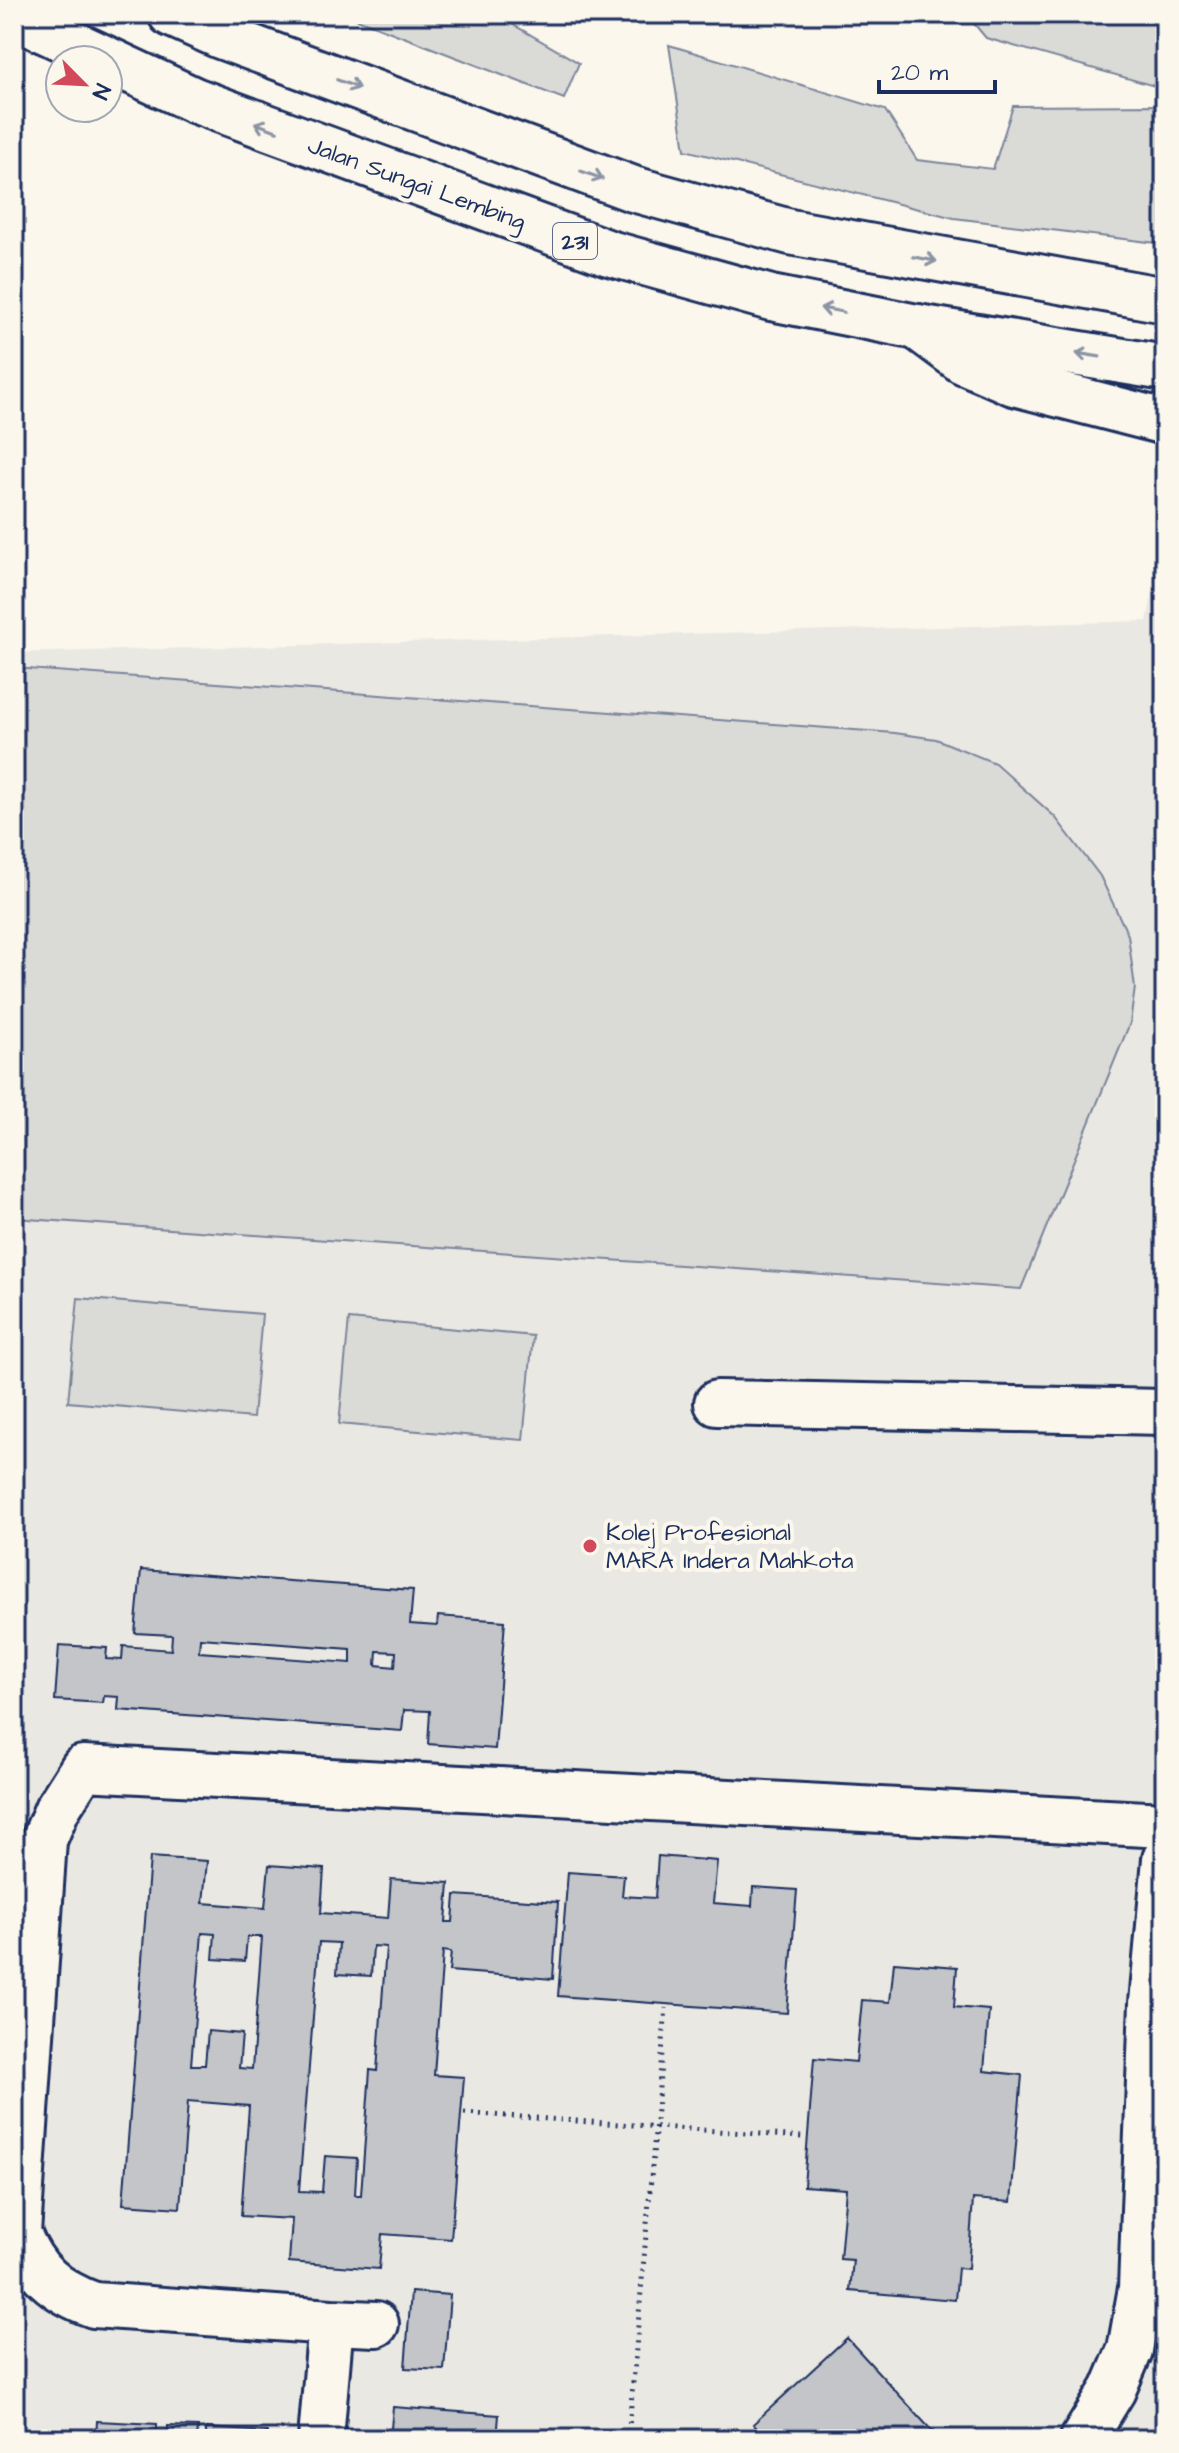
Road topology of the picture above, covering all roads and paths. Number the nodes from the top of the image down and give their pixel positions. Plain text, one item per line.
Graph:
1 (171, 14) edge
2 (14, 16) edge
3 (1165, 300) edge
4 (917, 327) junction
5 (1165, 368) edge
6 (1165, 422) edge
7 (717, 1403) dead end
8 (1165, 1412) edge
9 (1165, 1825) edge
10 (1165, 1859) edge
11 (666, 2008) dead end
12 (464, 2113) dead end
13 (655, 2129) junction
14 (802, 2137) dead end
15 (331, 2322) junction
16 (376, 2324) dead end
17 (507, 2432) dead end
18 (321, 2439) edge
19 (618, 2439) edge
20 (628, 2439) edge
21 (1083, 2439) edge

1 -> 3 main road
4 -> 2 main road, Jalan Sungai Lembing / 231
5 -> 4 main road, Jalan Sungai Lembing / 231
4 - 6 main road
7 - 8 main road
9 - 15 main road
10 - 21 main road
11 - 13 path
12 - 13 path
13 - 14 path
13 - 20 path
15 - 16 main road
15 - 18 main road
17 - 19 path

